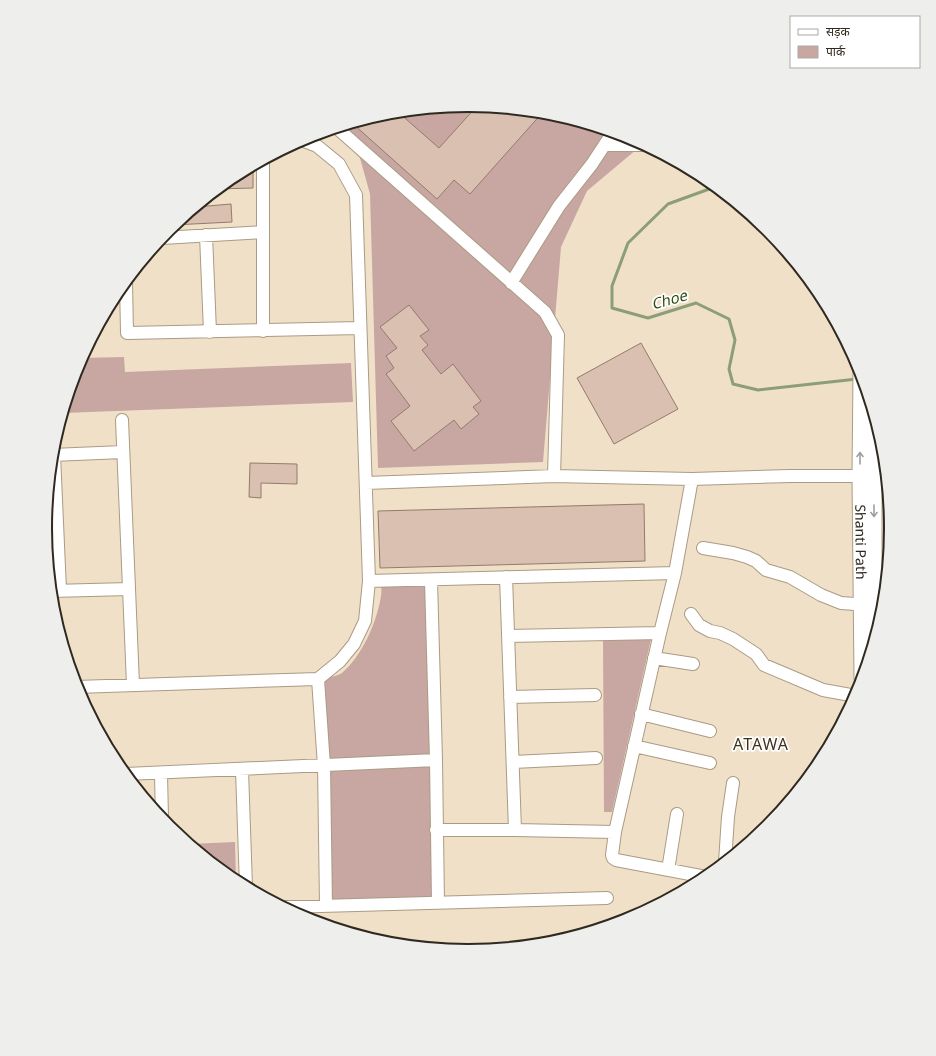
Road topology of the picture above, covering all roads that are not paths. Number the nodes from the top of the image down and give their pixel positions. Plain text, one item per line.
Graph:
1 (341, 132) edge
2 (610, 137) edge
3 (310, 144) edge
4 (605, 145) junction
5 (629, 145) edge
6 (263, 166) edge
7 (263, 232) junction
8 (206, 235) junction
9 (171, 237) edge
10 (511, 283) junction
11 (126, 291) edge
12 (360, 328) junction
13 (263, 331) junction
14 (210, 332) junction
15 (860, 390) edge
16 (122, 420) dead end
17 (874, 439) edge
18 (123, 452) junction
19 (59, 455) edge
20 (873, 473) edge
21 (554, 476) junction
22 (692, 480) junction
23 (366, 483) junction
24 (54, 496) edge
25 (703, 548) dead end
26 (861, 550) junction
27 (55, 570) edge
28 (675, 573) junction
29 (506, 577) junction
30 (431, 580) junction
31 (369, 581) junction
32 (129, 589) junction
33 (57, 590) edge
34 (855, 604) junction
35 (691, 614) dead end
36 (874, 619) edge
37 (660, 633) junction
38 (508, 636) junction
39 (654, 658) junction
40 (862, 662) edge
41 (693, 664) dead end
42 (856, 678) edge
43 (318, 679) junction
44 (133, 685) junction
45 (85, 689) edge
46 (594, 695) dead end
47 (849, 695) edge
48 (510, 697) junction
49 (641, 714) junction
50 (710, 731) dead end
51 (634, 746) junction
52 (596, 758) dead end
53 (436, 760) junction
54 (513, 762) junction
55 (710, 763) dead end
56 (324, 766) junction
57 (242, 770) junction
58 (133, 774) edge
59 (162, 774) junction
60 (733, 783) dead end
61 (162, 809) edge
62 (677, 814) dead end
63 (436, 830) junction
64 (515, 830) junction
65 (615, 832) junction
66 (726, 854) edge
67 (668, 870) junction
68 (697, 875) edge
69 (246, 879) edge
70 (607, 898) dead end
71 (438, 903) junction
72 (326, 906) junction
73 (297, 907) edge

1 - 10 street
2 - 4 street
3 - 12 street
4 - 5 street
4 - 10 street
6 - 7 street
7 - 8 street
7 - 13 street
8 - 9 street
8 - 14 street
10 - 21 street
11 - 14 street
12 - 13 street
12 - 23 street
13 - 14 street
20 -> 15 main road, Shanti Path
16 - 18 street
17 - 20 main road, Shanti Path
18 - 19 street
18 - 32 street
20 - 22 street
20 - 26 main road, Shanti Path
20 -> 36 main road, Shanti Path
21 - 22 street
21 - 23 street
22 - 28 street
23 - 31 street
24 - 27 street
25 - 34 street
26 - 34 street
26 - 40 main road, Shanti Path
28 - 29 street
28 - 37 street
29 - 30 street
29 - 38 street
30 - 31 street
30 - 53 street
31 - 43 street
32 - 33 street
32 - 44 street
34 - 42 street
35 - 47 street
37 - 38 street
37 - 39 street
38 - 48 street
39 - 41 street
39 - 49 street
43 - 44 street
43 - 56 street
44 - 45 street
46 - 48 street
48 - 54 street
49 - 50 street
49 - 51 street
51 - 55 street
51 - 65 street
52 - 54 street
53 - 56 street
53 - 63 street
54 - 64 street
56 - 57 street
56 - 72 street
57 - 59 street
57 - 69 street
58 - 59 street
59 - 61 street
60 - 66 street
62 - 67 street
63 - 64 street
63 - 71 street
64 - 65 street
65 - 67 street
67 - 68 street
70 - 71 street
71 - 72 street
72 - 73 street

